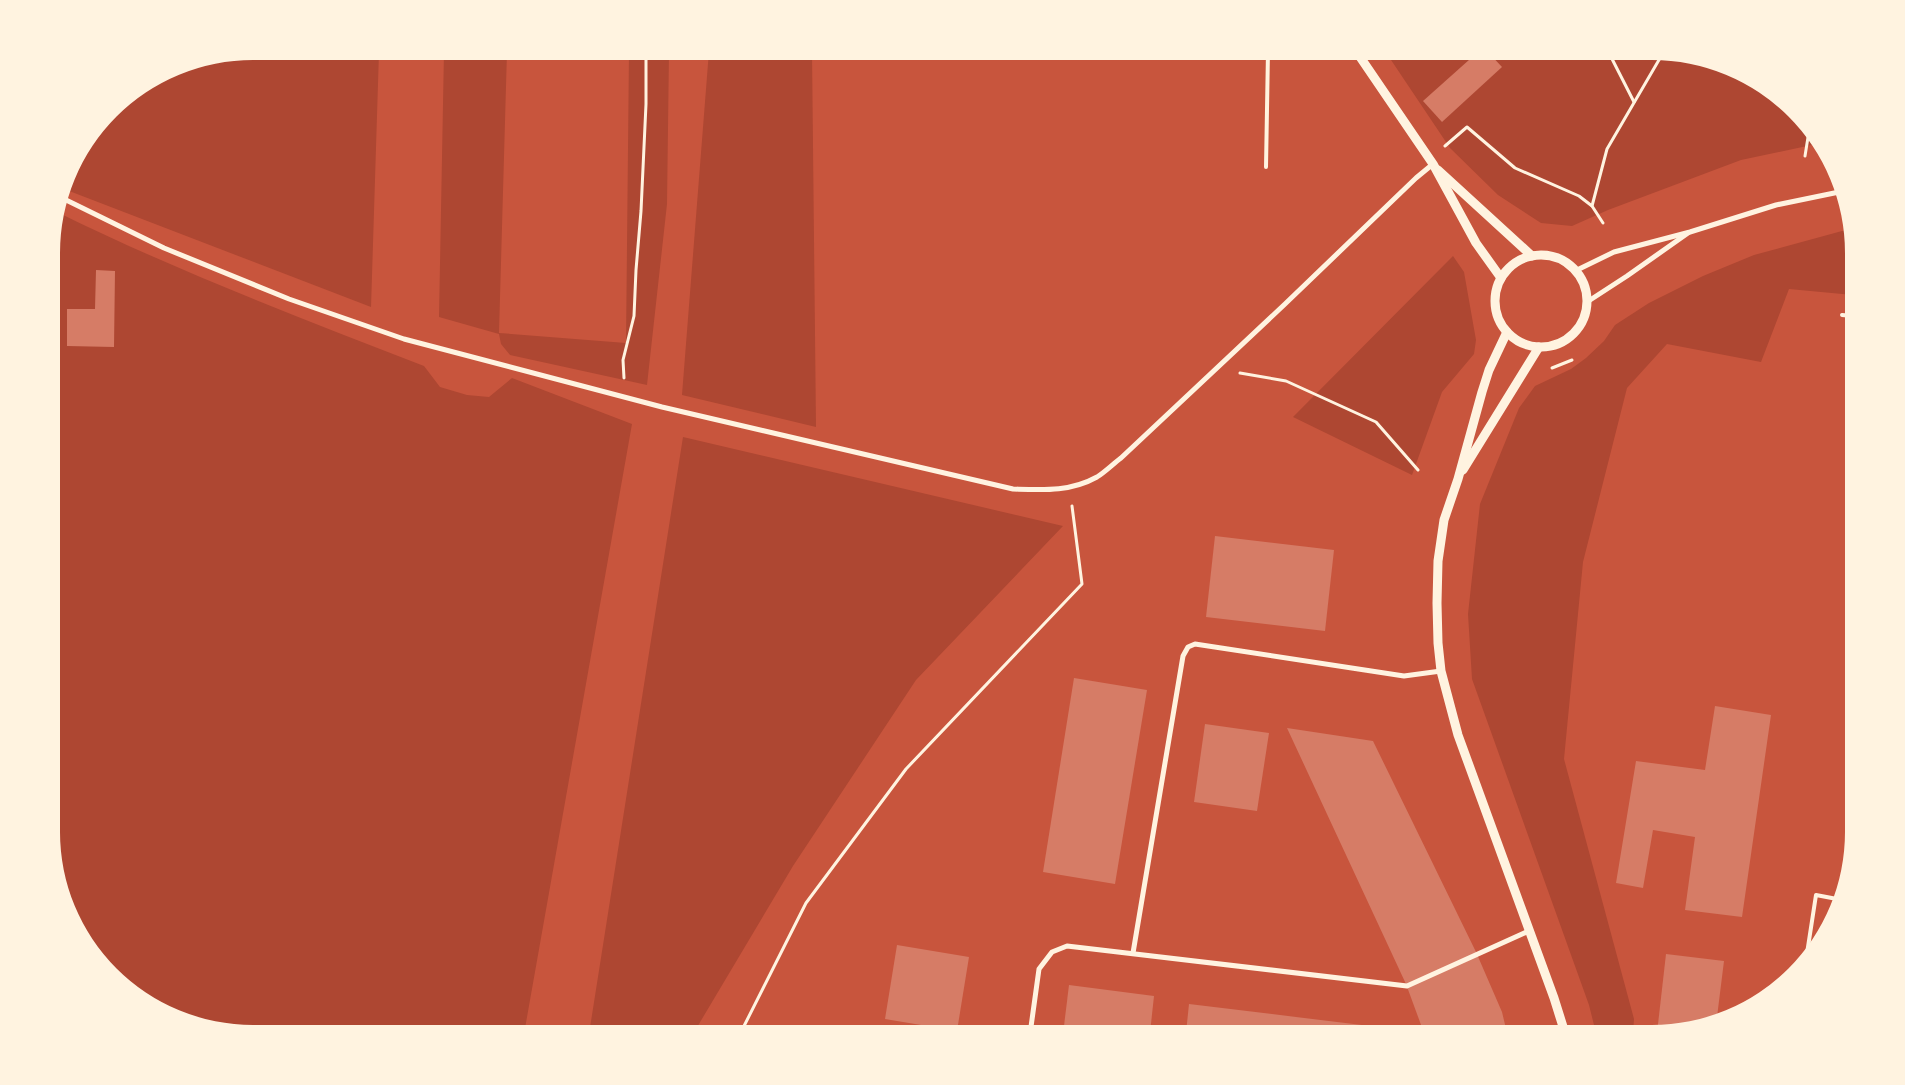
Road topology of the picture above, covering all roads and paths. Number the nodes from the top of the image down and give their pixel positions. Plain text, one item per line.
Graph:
1 (646, 60) edge
2 (1268, 60) edge
3 (1362, 60) edge
4 (1612, 60) edge
5 (1660, 60) edge
6 (1634, 103) junction
7 (1439, 138) dead end
8 (1808, 140) edge
9 (1445, 146) junction
10 (1451, 153) dead end
11 (1805, 156) dead end
12 (1433, 164) junction
13 (1266, 166) dead end
14 (1835, 193) edge
15 (68, 201) edge
16 (1592, 206) junction
17 (1603, 223) dead end
18 (1690, 232) junction
19 (1532, 256) junction
20 (1576, 271) junction
21 (1501, 278) junction
22 (1587, 302) junction
23 (1842, 314) dead end
24 (1845, 315) edge
25 (1507, 332) junction
26 (1539, 347) junction
27 (1216, 370) junction
28 (623, 396) junction
29 (1418, 470) dead end
30 (1458, 479) junction
31 (1069, 488) junction
32 (1441, 670) junction
33 (1834, 898) edge
34 (1529, 931) junction
35 (1808, 944) edge
36 (1133, 953) junction
37 (745, 1025) edge
38 (1031, 1025) edge
39 (1562, 1025) edge

1 - 28 path
2 - 13 lane
3 - 12 street
4 - 6 path
5 - 6 path
6 - 16 path
7 - 9 path
8 - 11 path
9 - 10 path
9 - 16 path
12 - 19 street
12 - 21 street
12 - 27 street
14 - 18 street
15 - 28 street
16 - 17 path
18 - 20 street
18 - 22 street
19 - 20 street
19 - 21 street
20 - 22 street
21 - 25 street
22 - 26 street
23 - 24 lane
25 - 26 street
25 - 30 street
26 - 30 street
27 - 29 path
27 - 31 street
28 - 31 street
30 - 32 street
31 - 37 path
32 - 34 street
32 - 36 street
33 - 35 lane
34 - 36 street
34 - 39 street
36 - 38 street

